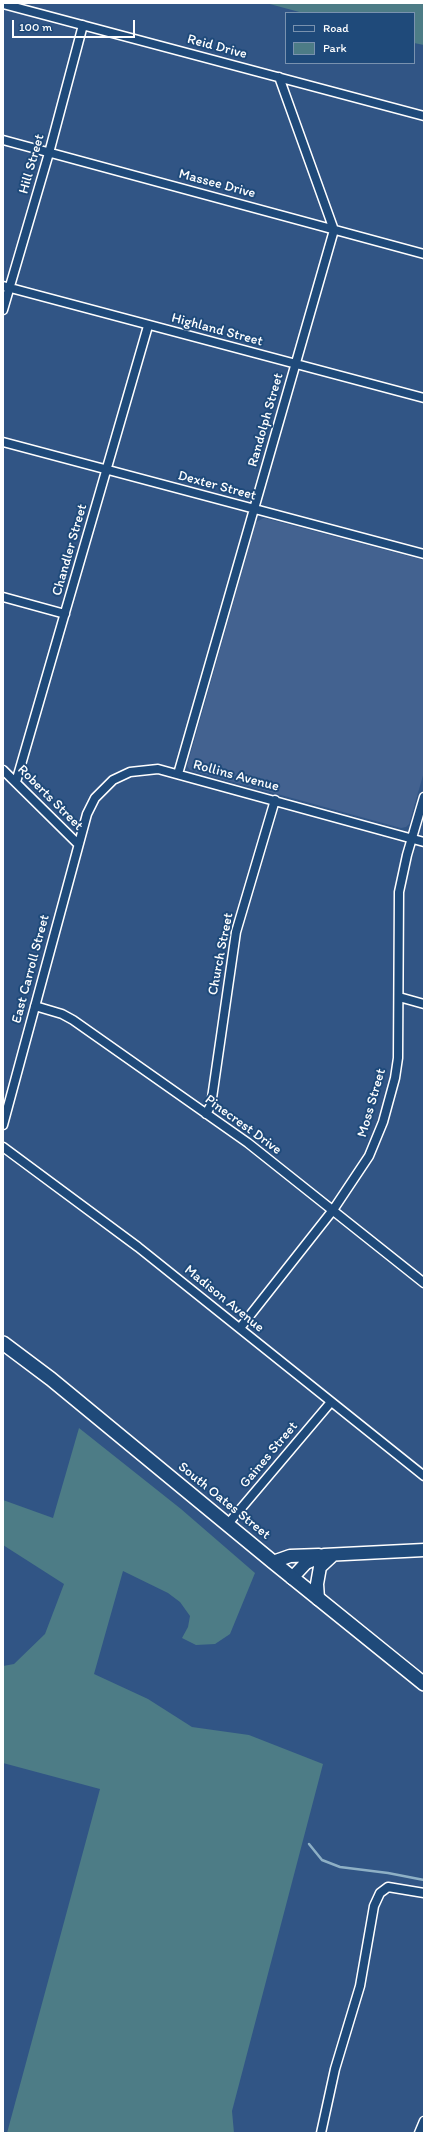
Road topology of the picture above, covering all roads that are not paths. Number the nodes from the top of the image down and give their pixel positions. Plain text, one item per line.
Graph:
1 (3, 4) edge
2 (83, 25) junction
3 (278, 77) junction
4 (424, 116) edge
5 (3, 140) edge
6 (49, 153) junction
7 (334, 230) junction
8 (424, 254) edge
9 (6, 287) edge
10 (3, 310) edge
11 (148, 326) junction
12 (296, 365) junction
13 (424, 398) edge
14 (3, 442) edge
15 (106, 470) junction
16 (254, 509) junction
17 (424, 554) edge
18 (3, 598) edge
19 (65, 614) junction
20 (3, 770) edge
21 (178, 774) junction
22 (16, 782) junction
23 (424, 797) edge
24 (275, 800) junction
25 (412, 838) junction
26 (424, 842) edge
27 (78, 844) junction
28 (399, 997) junction
29 (424, 1004) edge
30 (35, 1006) junction
31 (206, 1114) junction
32 (3, 1125) edge
33 (3, 1147) edge
34 (333, 1210) junction
35 (424, 1283) edge
36 (240, 1328) junction
37 (3, 1343) edge
38 (331, 1402) junction
39 (424, 1476) edge
40 (227, 1524) junction
41 (424, 1550) edge
42 (329, 1555) junction
43 (272, 1562) junction
44 (292, 1578) junction
45 (318, 1599) junction
46 (424, 1684) edge
47 (424, 1893) edge
48 (424, 2121) edge
49 (321, 2133) edge
50 (419, 2133) edge

1 - 2 street, Reid Drive
2 - 3 street, Reid Drive
2 - 6 street, Hill Street
3 - 4 street, Reid Drive
3 - 7 street
5 - 6 street, Massee Drive
6 - 7 street, Massee Drive
6 - 9 street, Hill Street
7 - 8 street, Massee Drive
7 - 12 street, Randolph Street
9 - 10 street, Hill Street
9 - 11 street, Highland Street
11 - 12 street, Highland Street
11 - 15 street, Chandler Street
12 - 13 street, Highland Street
12 - 16 street, Randolph Street
14 - 15 street, Dexter Street
15 - 16 street, Dexter Street
15 - 19 street, Chandler Street
16 - 17 street, Dexter Street
16 - 21 street, Randolph Street
18 - 19 street
19 - 22 street, Chandler Street
20 - 22 street, Roberts Street
21 - 24 street, Rollins Avenue
21 - 27 street, Rollins Avenue
22 - 27 street, Roberts Street
23 - 25 street, Moss Street
24 - 25 street, Rollins Avenue
24 - 31 street, Church Street
25 - 26 street, Rollins Avenue
25 - 28 street, Moss Street
27 - 30 street, East Carroll Street
28 - 29 street
28 - 34 street, Moss Street
30 - 31 street, Pinecrest Drive
30 - 32 street, East Carroll Street
31 - 34 street, Pinecrest Drive
33 - 36 street, Madison Avenue
34 - 35 street, Pinecrest Drive
34 - 36 street, Moss Street
36 - 38 street, Madison Avenue
37 - 40 main road, South Oates Street
38 - 39 street, Madison Avenue
38 - 40 street, Gaines Street
40 - 43 main road, South Oates Street
41 - 42 street
42 - 43 street
42 - 44 street
42 - 45 street
43 - 44 main road, South Oates Street
44 - 45 main road, South Oates Street
45 - 46 main road, South Oates Street
47 - 49 street
48 - 50 street

